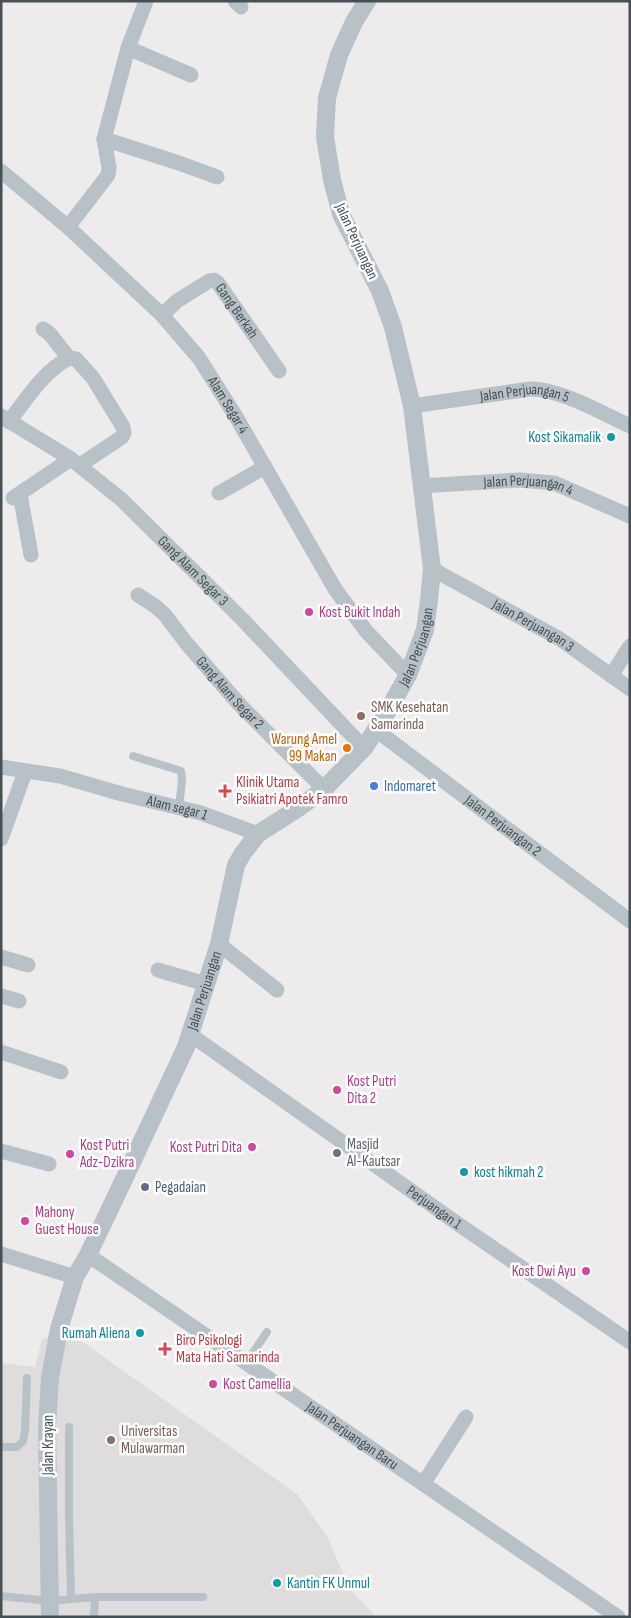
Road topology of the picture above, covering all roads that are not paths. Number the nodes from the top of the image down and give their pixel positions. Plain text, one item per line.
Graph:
1 (146, 1) edge
2 (367, 1) edge
3 (128, 48) junction
4 (191, 75) dead end
5 (104, 139) junction
6 (1, 171) edge
7 (217, 177) dead end
8 (68, 227) junction
9 (162, 315) junction
10 (43, 329) dead end
11 (69, 358) junction
12 (279, 370) dead end
13 (412, 406) junction
14 (5, 419) edge
15 (630, 426) edge
16 (75, 462) junction
17 (265, 467) junction
18 (421, 486) junction
19 (219, 493) dead end
20 (630, 516) edge
21 (31, 555) dead end
22 (432, 569) junction
23 (138, 595) dead end
24 (630, 646) edge
25 (408, 675) junction
26 (611, 676) junction
27 (630, 689) edge
28 (376, 730) junction
29 (364, 748) junction
30 (133, 756) dead end
31 (1, 767) edge
32 (25, 772) junction
33 (324, 789) junction
34 (179, 808) junction
35 (258, 834) junction
36 (1, 839) edge
37 (630, 921) edge
38 (220, 944) junction
39 (1, 958) edge
40 (28, 965) dead end
41 (158, 970) dead end
42 (206, 984) junction
43 (277, 990) dead end
44 (1, 996) edge
45 (19, 1001) dead end
46 (191, 1035) junction
47 (1, 1052) edge
48 (62, 1072) dead end
49 (1, 1152) edge
50 (50, 1164) dead end
51 (1, 1254) edge
52 (88, 1255) junction
53 (75, 1278) junction
54 (268, 1332) dead end
55 (630, 1342) edge
56 (246, 1363) junction
57 (27, 1378) dead end
58 (466, 1417) dead end
59 (69, 1427) dead end
60 (1, 1446) edge
61 (423, 1484) junction
62 (1, 1596) edge
63 (95, 1597) junction
64 (203, 1597) dead end
65 (71, 1599) junction
66 (49, 1609) edge
67 (94, 1617) edge
68 (618, 1617) edge

1 - 3 street
2 - 13 street, Jalan Perjuangan
3 - 4 street
3 - 5 street
5 - 7 street
5 - 8 street
6 - 8 street, Alam Segar 4
8 - 9 street, Alam Segar 4
9 - 12 street, Gang Berkah
9 - 17 street, Alam Segar 4
10 - 11 street
11 - 14 street
11 - 16 street
13 - 15 street, Jalan Perjuangan 5
13 - 18 street, Jalan Perjuangan
14 - 16 street, Gang Alam Segar 3
16 - 21 street
16 - 29 street, Gang Alam Segar 3
17 - 19 street
17 - 25 street, Alam Segar 4
18 - 20 street, Jalan Perjuangan 4
18 - 22 street, Jalan Perjuangan
22 - 25 street, Jalan Perjuangan
22 - 26 street, Jalan Perjuangan 3
23 - 33 street, Gang Alam Segar 2
24 - 26 street
25 - 28 street, Jalan Perjuangan
26 - 27 street, Jalan Perjuangan 3
28 - 29 street, Jalan Perjuangan
28 - 37 street, Jalan Perjuangan 2
29 - 33 street, Jalan Perjuangan
30 - 34 lane
31 - 32 street, Alam segar 1
32 - 34 street, Alam segar 1
32 - 36 street
33 - 35 street, Jalan Perjuangan
34 - 35 street, Alam segar 1
35 - 38 street, Jalan Perjuangan
38 - 42 street, Jalan Perjuangan
38 - 43 street
39 - 40 street
41 - 42 street
42 - 46 street, Jalan Perjuangan
44 - 45 street
46 - 52 street, Jalan Perjuangan
46 - 55 street, Perjuangan 1
47 - 48 street
49 - 50 street
51 - 53 street
52 - 53 street, Jalan Perjuangan
52 - 56 street, Jalan Perjuangan Baru
53 - 66 street, Jalan Krayan
54 - 56 lane
56 - 61 street, Jalan Perjuangan Baru
57 - 60 lane
58 - 61 street
59 - 65 lane
61 - 68 street, Jalan Perjuangan Baru
62 - 66 lane
63 - 64 lane
63 - 65 lane
63 - 67 lane
65 - 66 lane

